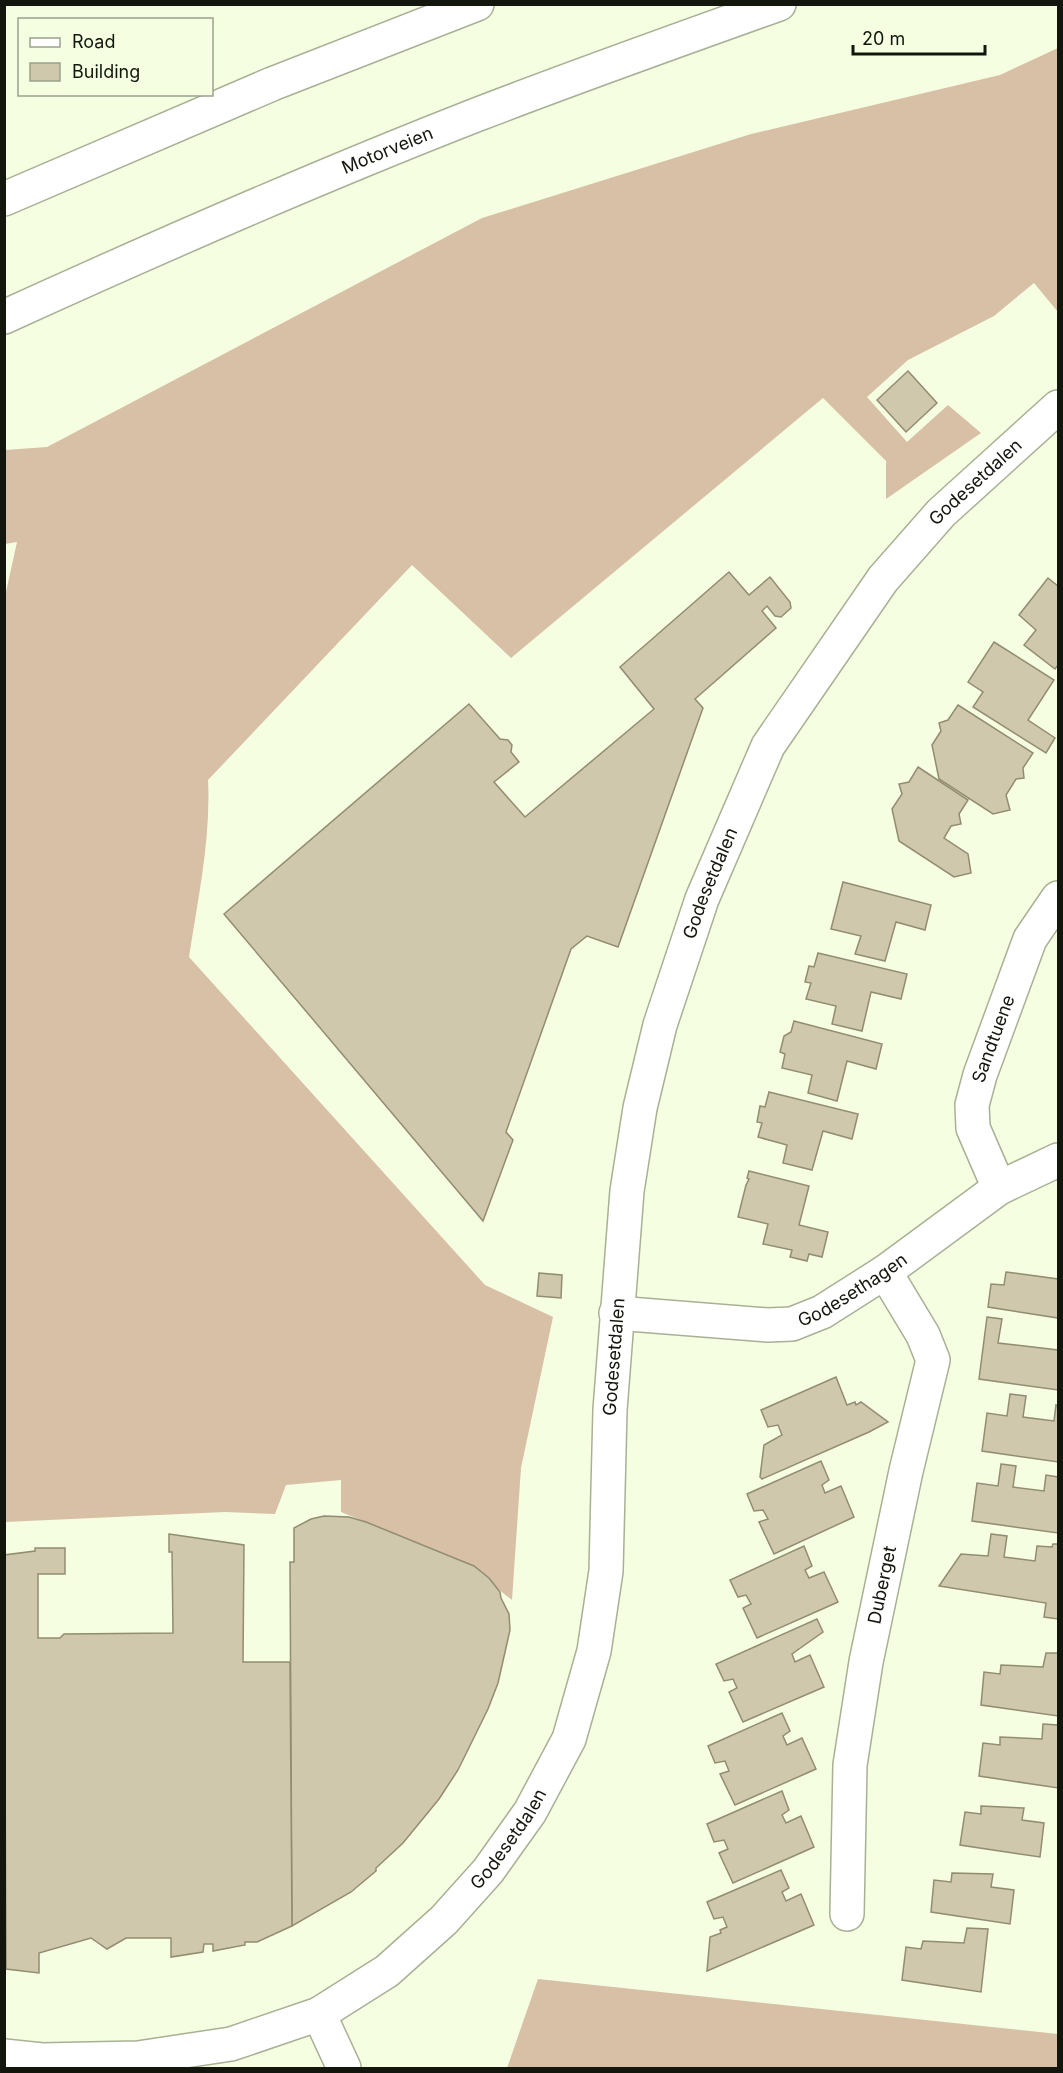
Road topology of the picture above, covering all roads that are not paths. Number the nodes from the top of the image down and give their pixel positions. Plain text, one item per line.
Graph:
1 (477, 4) edge
2 (780, 4) edge
3 (4, 199) edge
4 (4, 317) edge
5 (1059, 406) edge
6 (1059, 898) edge
7 (1059, 1160) edge
8 (999, 1188) junction
9 (885, 1272) junction
10 (616, 1313) junction
11 (847, 1914) dead end
12 (319, 2014) junction
13 (4, 2056) edge
14 (344, 2068) edge

1 - 3 main road
2 - 4 main road, Motorveien
5 - 10 main road, Godesetdalen
6 - 8 main road, Sandtuene
7 - 8 main road, Godesethagen
8 - 9 main road, Godesethagen
9 - 10 main road, Godesethagen
9 - 11 main road, Duberget
10 - 12 main road, Godesetdalen
12 - 13 main road, Godesetdalen
12 - 14 main road

